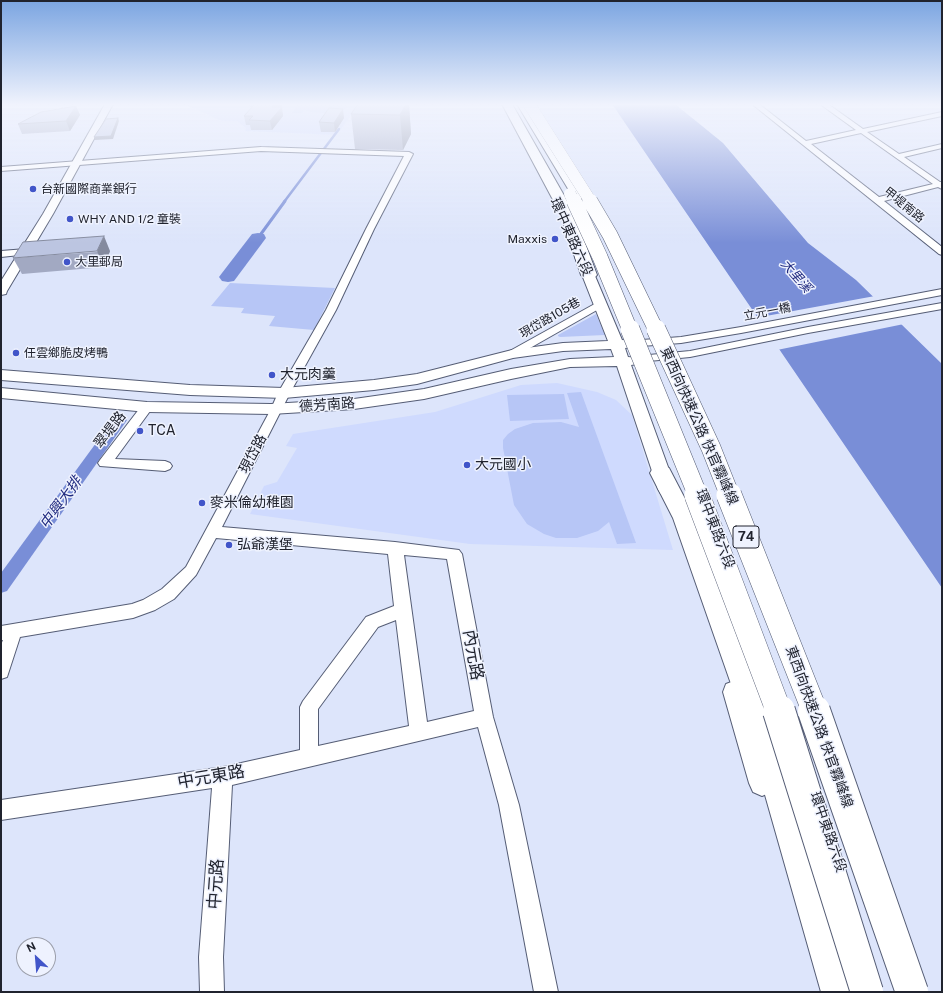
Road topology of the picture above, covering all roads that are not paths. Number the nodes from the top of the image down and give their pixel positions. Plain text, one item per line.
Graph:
1 (84, 150) edge
2 (232, 150) edge
3 (330, 150) edge
4 (529, 150) edge
5 (533, 150) edge
6 (544, 150) edge
7 (550, 150) edge
8 (559, 150) edge
9 (814, 150) edge
10 (891, 150) edge
11 (923, 150) edge
12 (899, 156) junction
13 (77, 163) junction
14 (1, 169) edge
15 (941, 185) edge
16 (878, 200) junction
17 (26, 252) junction
18 (942, 252) edge
19 (1, 254) edge
20 (589, 275) junction
21 (1, 291) edge
22 (942, 292) edge
23 (600, 304) junction
24 (942, 306) edge
25 (646, 351) junction
26 (512, 354) junction
27 (619, 354) junction
28 (1, 375) edge
29 (1, 393) edge
30 (284, 393) junction
31 (147, 407) junction
32 (277, 409) junction
33 (165, 466) dead end
34 (662, 473) junction
35 (212, 532) junction
36 (395, 548) junction
37 (402, 610) junction
38 (7, 632) edge
39 (1, 671) edge
40 (484, 716) junction
41 (419, 733) junction
42 (309, 758) junction
43 (223, 777) junction
44 (1, 810) edge
45 (212, 992) edge
46 (546, 992) edge
47 (822, 992) edge
48 (840, 992) edge
49 (867, 992) edge
50 (882, 992) edge
51 (912, 992) edge

1 - 13 street
2 - 13 street, 現岱路
3 - 30 street, 現岱路
4 - 20 street, 環中東路六段
5 - 20 highway
6 - 49 highway, 東西向快速公路 快官霧峰線 / 74, bridge
7 - 25 street, 環中東路六段
8 - 51 highway, 東西向快速公路 快官霧峰線 / 74, bridge
9 - 16 street, 甲堤南路
10 - 12 street
11 - 12 street
12 - 15 street
13 - 14 street
13 - 17 street
15 - 16 street
16 - 18 street, 甲堤南路
17 - 19 street
17 - 21 street
20 - 23 street, 環中東路六段
22 - 25 street, 立元一橋
23 - 26 street, 現岱路105巷
23 - 27 street, 環中東路六段
24 - 25 street, 立元一橋
25 - 27 street, 德芳南路
25 - 50 street, 環中東路六段
26 - 27 street, 德芳南路
26 - 30 street, 德芳南路
27 - 32 street, 德芳南路
27 - 34 street, 環中東路六段
28 - 30 street, 德芳南路
29 - 31 street, 德芳南路
30 - 32 street, 現岱路
31 - 32 street, 德芳南路
31 - 33 street, 翠堤路
32 - 35 street, 現岱路
34 - 47 street, 環中東路六段
34 - 48 highway
35 - 36 street, 內元路
35 - 38 street, 現岱路
36 - 37 street
36 - 40 street, 內元路
37 - 41 street
37 - 42 street
38 - 39 street
40 - 41 street, 中元東路
40 - 46 street, 內元路
41 - 42 street, 中元東路
42 - 43 street, 中元東路
43 - 44 street, 中元東路
43 - 45 street, 中元路

